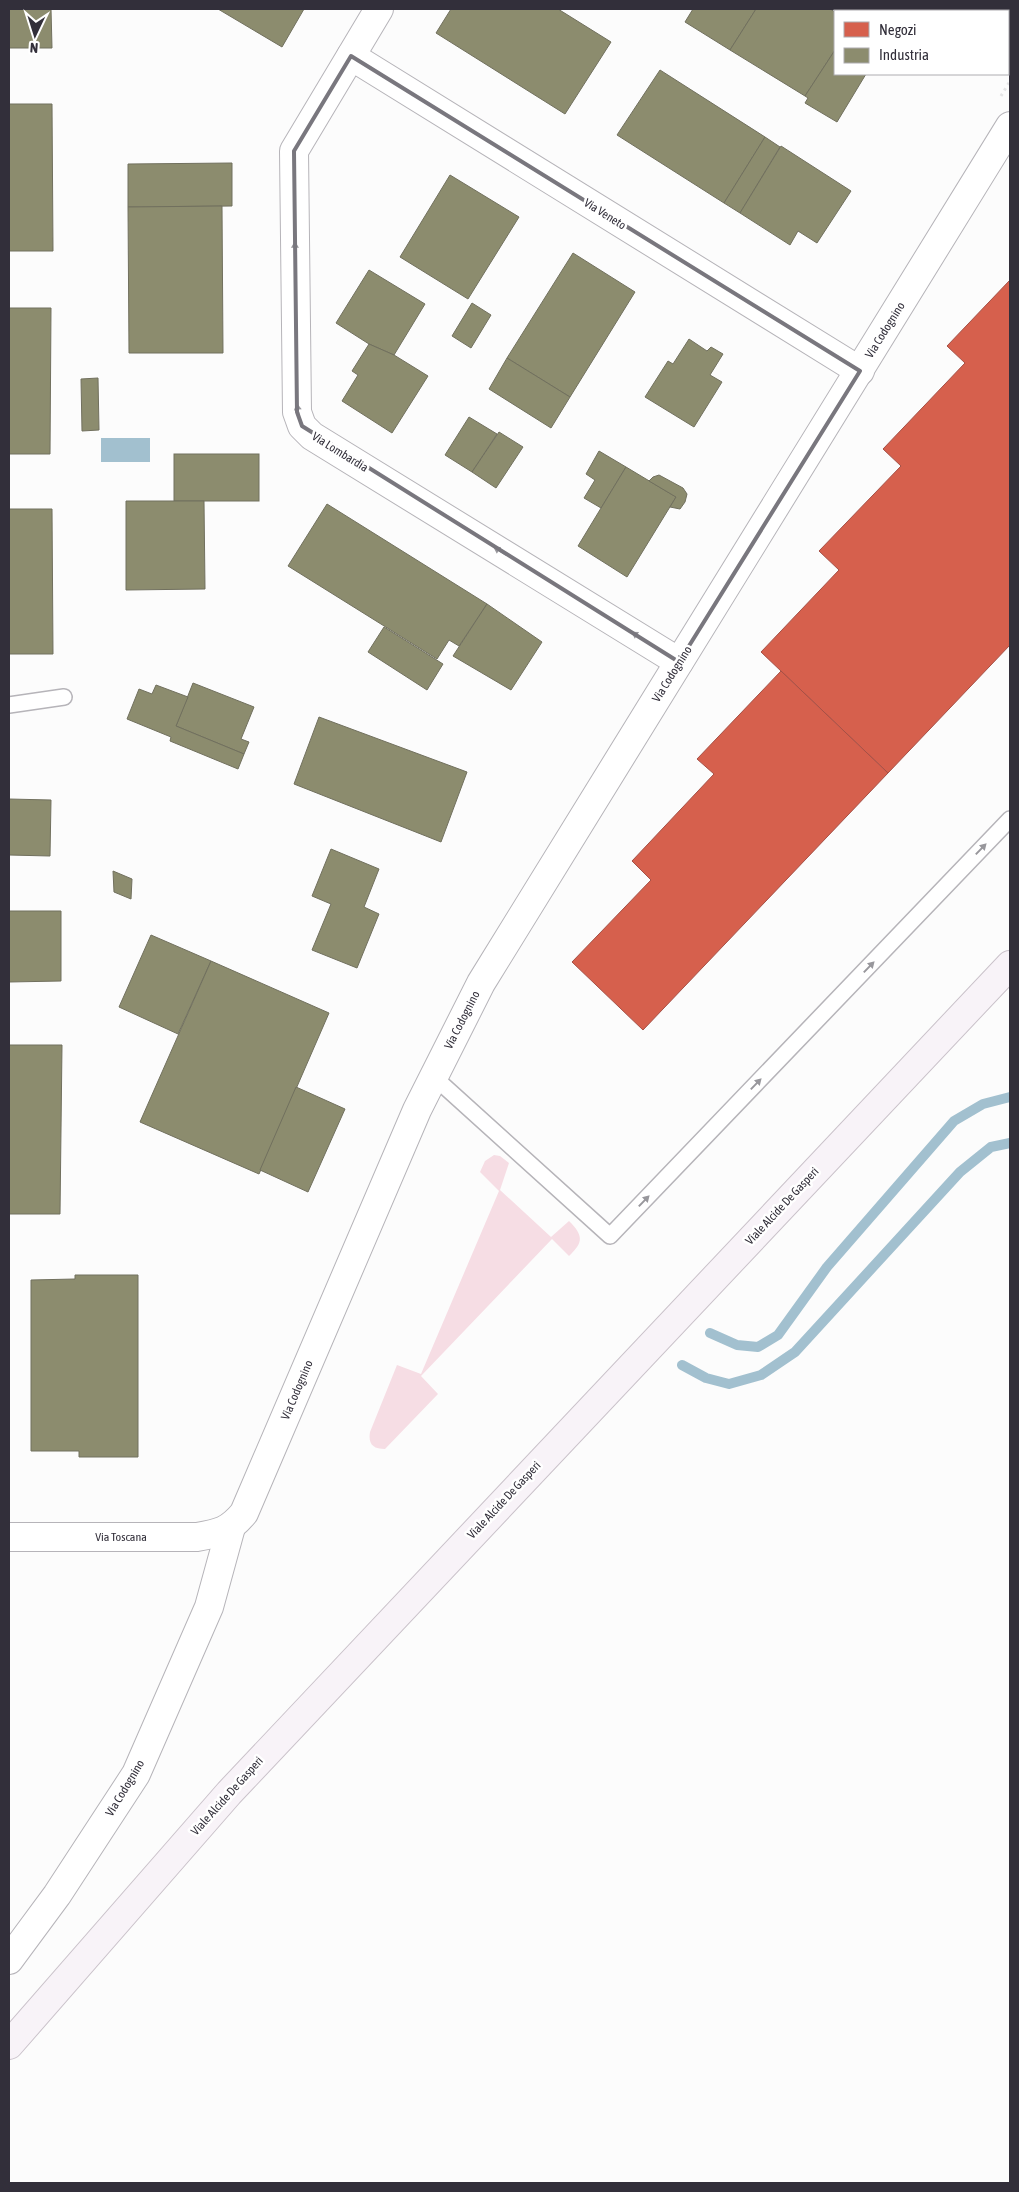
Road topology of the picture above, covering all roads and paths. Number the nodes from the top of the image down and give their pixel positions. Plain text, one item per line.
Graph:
1 (379, 9) edge
2 (351, 56) junction
3 (1010, 126) edge
4 (860, 371) junction
5 (680, 662) junction
6 (64, 697) dead end
7 (9, 705) edge
8 (1010, 819) edge
9 (1010, 965) edge
10 (433, 1076) junction
11 (231, 1527) junction
12 (9, 1537) edge
13 (9, 1960) edge
14 (9, 2045) edge

1 - 2 street, Via Lombardia
2 - 4 street, Via Veneto
5 -> 2 street, Via Lombardia
3 - 4 street, Via Codognino
4 - 5 street, Via Codognino
5 - 10 street, Via Codognino
6 - 7 lane
10 -> 8 lane
9 - 14 main road, Viale Alcide De Gasperi
10 - 11 street, Via Codognino
11 - 12 street, Via Toscana
11 - 13 street, Via Codognino

